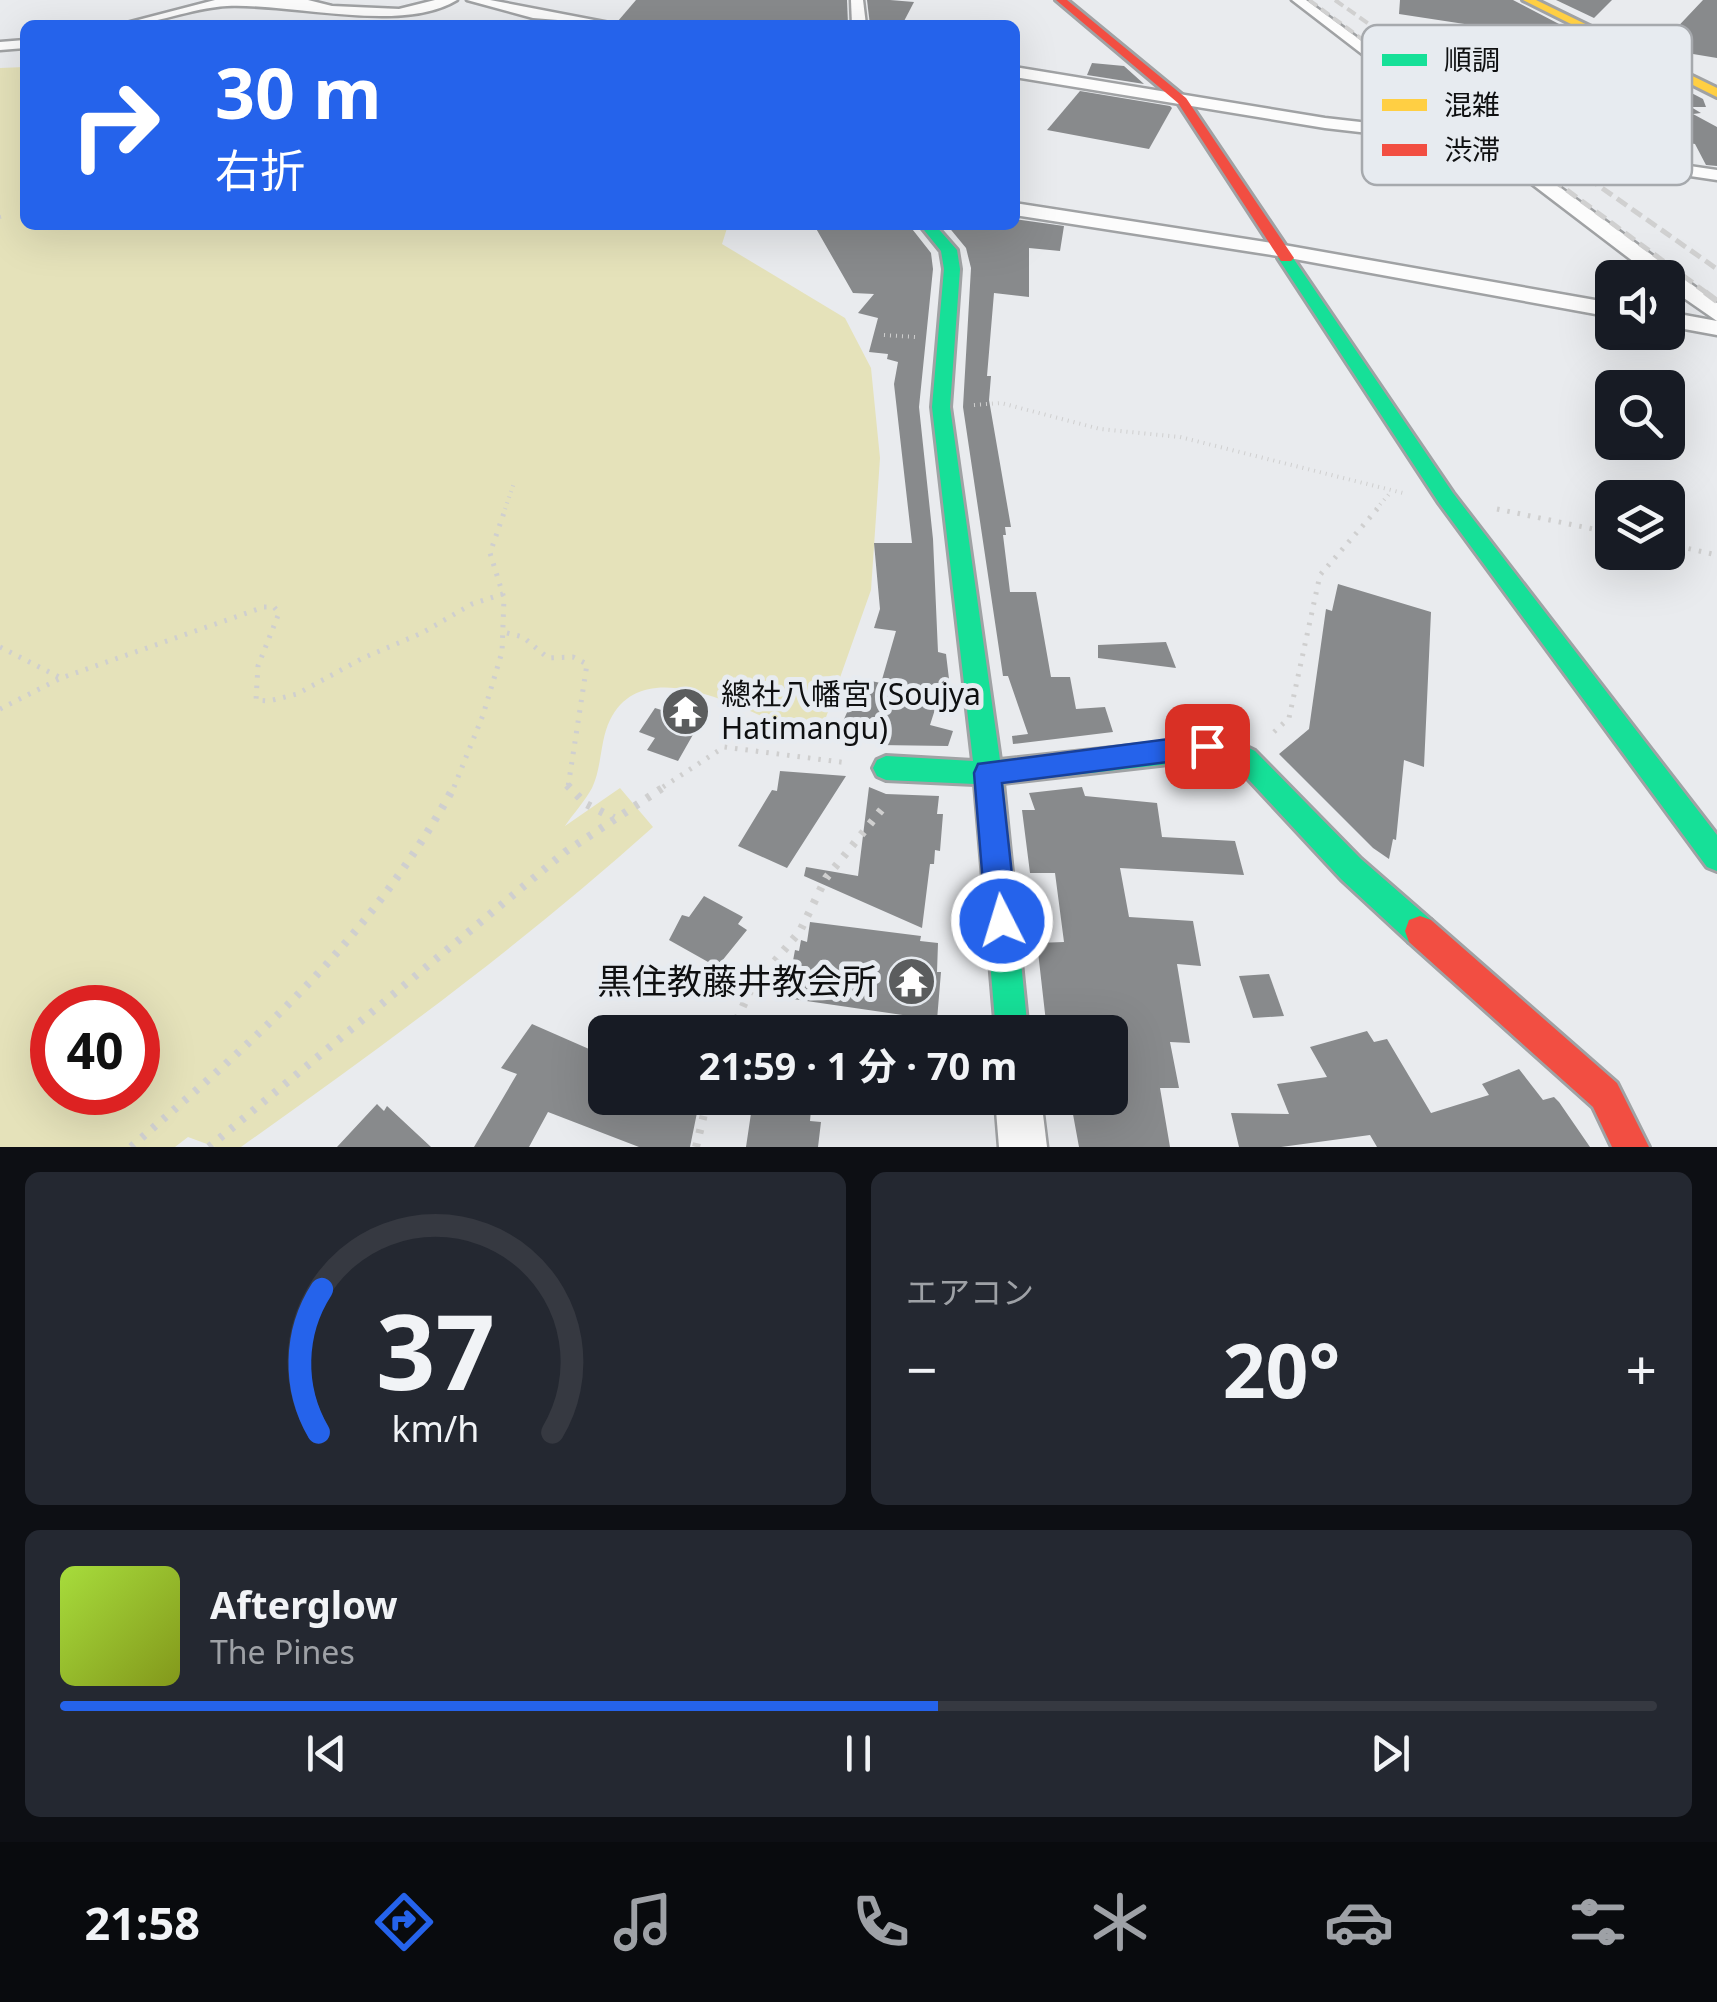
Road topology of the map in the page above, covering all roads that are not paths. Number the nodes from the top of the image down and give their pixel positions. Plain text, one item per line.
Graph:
1 (450, 0) edge
2 (473, 0) edge
3 (1061, 0) edge
4 (1298, 0) edge
5 (1528, 0) edge
6 (147, 20) edge
7 (577, 20) edge
8 (1579, 25) edge
9 (1362, 48) edge
10 (1020, 73) edge
11 (1692, 81) edge
12 (1717, 93) edge
13 (1182, 101) junction
14 (1362, 125) edge
15 (1692, 171) edge
16 (1717, 175) edge
17 (1544, 185) edge
18 (1020, 211) edge
19 (932, 230) edge
20 (1278, 250) junction
21 (1595, 307) edge
22 (1717, 314) edge
23 (1685, 323) edge
24 (1717, 328) edge
25 (896, 769) road end
26 (988, 773) junction
27 (1717, 858) edge
28 (1010, 1015) edge
29 (1020, 1115) edge
30 (1023, 1147) edge
31 (1630, 1147) edge

1 - 6 street
2 - 7 street
3 - 13 main road
4 - 9 street
5 - 8 main road
10 - 13 street
11 - 12 main road
13 - 14 street
13 - 20 main road
15 - 16 street
17 - 22 street
18 - 20 street
19 - 26 main road
20 - 21 street
20 - 27 main road
23 - 24 street
25 - 26 main road
26 - 28 main road
26 - 31 main road
29 - 30 street

